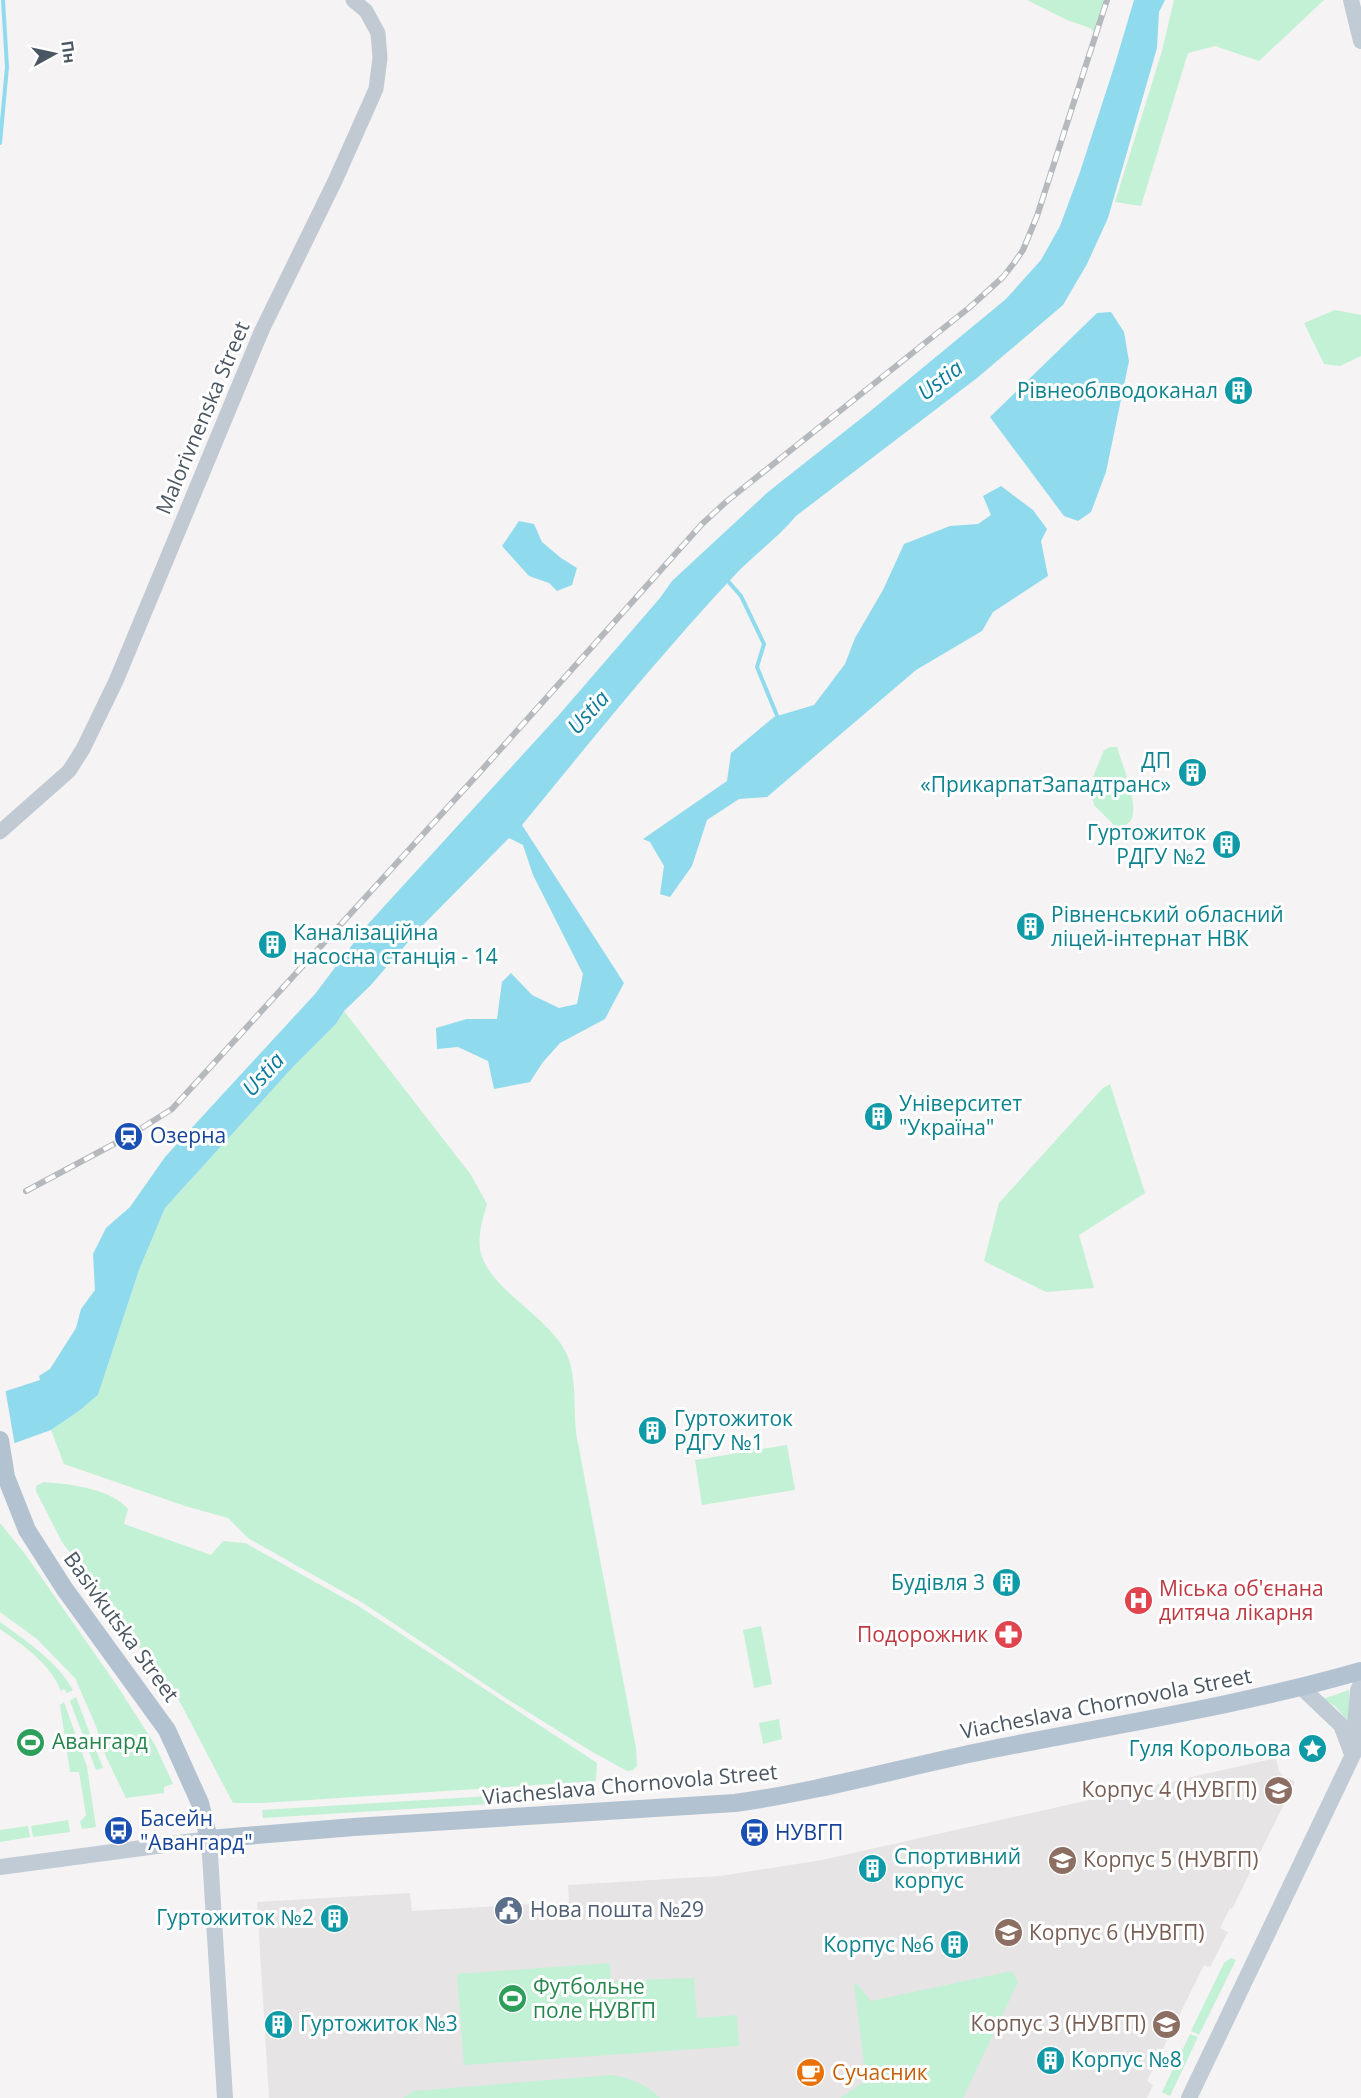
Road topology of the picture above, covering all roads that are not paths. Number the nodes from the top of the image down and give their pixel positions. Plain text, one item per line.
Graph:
1 (353, 0) edge
2 (1351, 0) edge
3 (1361, 41) edge
4 (0, 832) edge
5 (0, 1440) edge
6 (1361, 1671) edge
7 (1361, 1684) edge
8 (1302, 1688) junction
9 (1361, 1738) edge
10 (1352, 1754) junction
11 (209, 1839) junction
12 (0, 1866) edge
13 (225, 2098) edge
14 (1189, 2098) edge

1 - 4 street, Malorivnenska Street
2 - 3 main road
5 - 11 main road, Basivkutska Street
6 - 8 main road, Viacheslava Chornovola Street
7 - 10 main road
8 - 10 main road
8 - 11 main road, Viacheslava Chornovola Street
9 - 10 main road
10 - 14 main road
11 - 12 main road, Viacheslava Chornovola Street
11 - 13 main road

